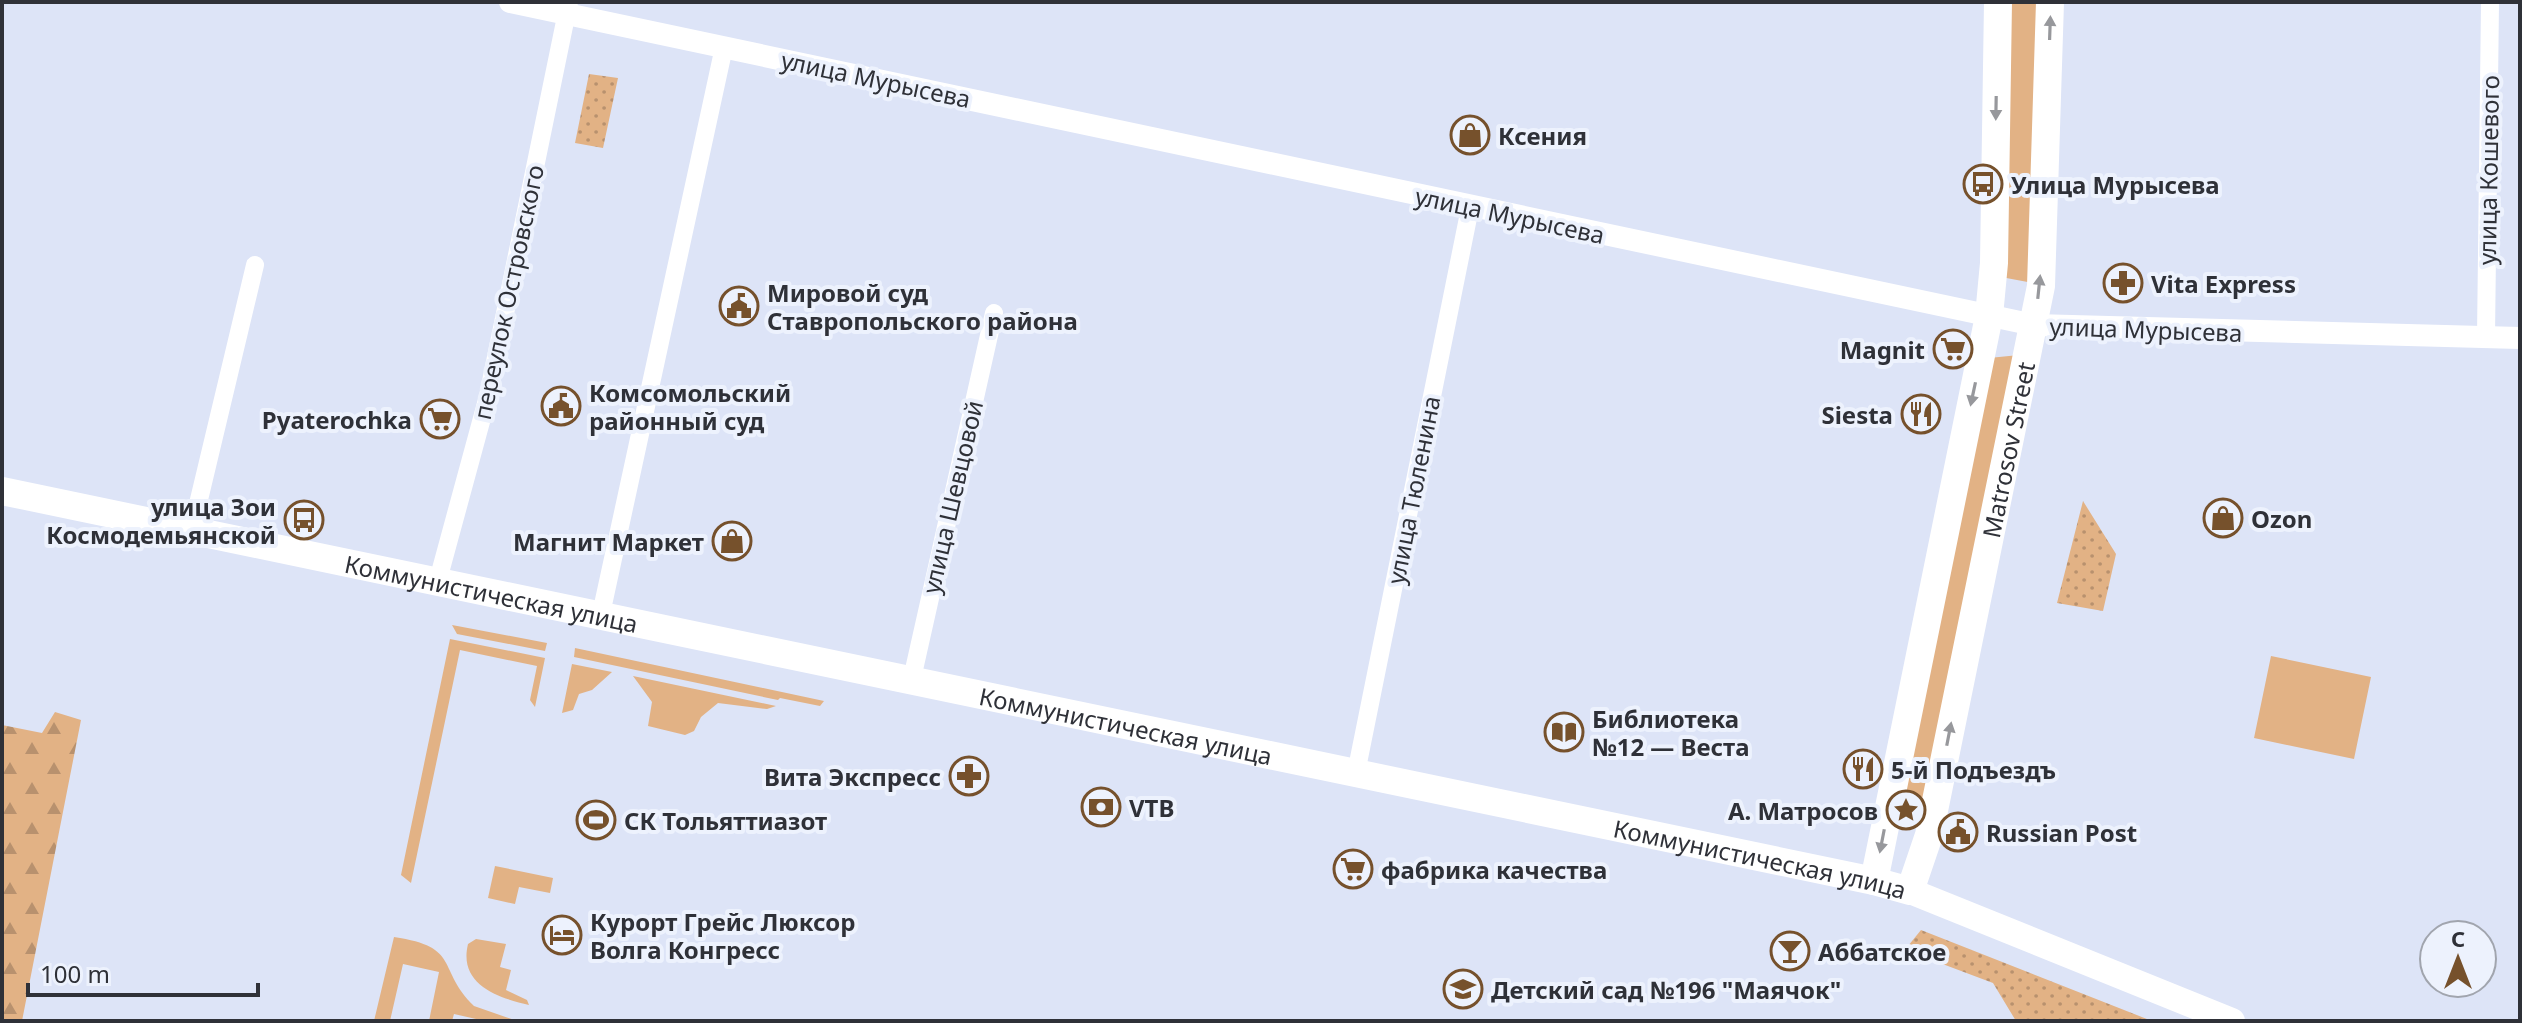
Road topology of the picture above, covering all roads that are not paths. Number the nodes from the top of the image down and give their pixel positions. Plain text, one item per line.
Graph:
1 (510, 2) edge
2 (1998, 2) edge
3 (2050, 2) edge
4 (2490, 2) edge
5 (568, 8) edge
6 (724, 47) junction
7 (1470, 208) junction
8 (255, 265) dead end
9 (994, 313) dead end
10 (1989, 316) junction
11 (2034, 325) junction
12 (2486, 337) junction
13 (2520, 338) edge
14 (2, 491) edge
15 (192, 529) junction
16 (438, 580) junction
17 (601, 614) junction
18 (911, 683) junction
19 (1356, 773) junction
20 (1874, 881) junction
21 (1910, 891) junction
22 (2232, 1021) edge

1 - 5 street, улица Мурысева
2 -> 10 main road, Matrosov Street
11 -> 3 main road, Matrosov Street
4 - 12 street, улица Кошевого
5 - 6 street, улица Мурысева
5 - 16 street, переулок Островского
6 - 7 street, улица Мурысева
6 - 17 street
7 - 10 street, улица Мурысева
7 - 19 street, улица Тюленина
8 - 15 street
9 - 18 street, улица Шевцовой
10 - 11 street, улица Мурысева
10 -> 20 main road, Matrosov Street
11 - 12 street, улица Мурысева
21 -> 11 main road, Matrosov Street
12 - 13 street, улица Мурысева
14 - 15 main road, Коммунистическая улица
15 - 16 main road, Коммунистическая улица
16 - 17 main road, Коммунистическая улица
17 - 18 main road, Коммунистическая улица
18 - 19 main road, Коммунистическая улица
19 - 20 main road, Коммунистическая улица
20 - 21 main road, Коммунистическая улица
21 - 22 main road, Коммунистическая улица

